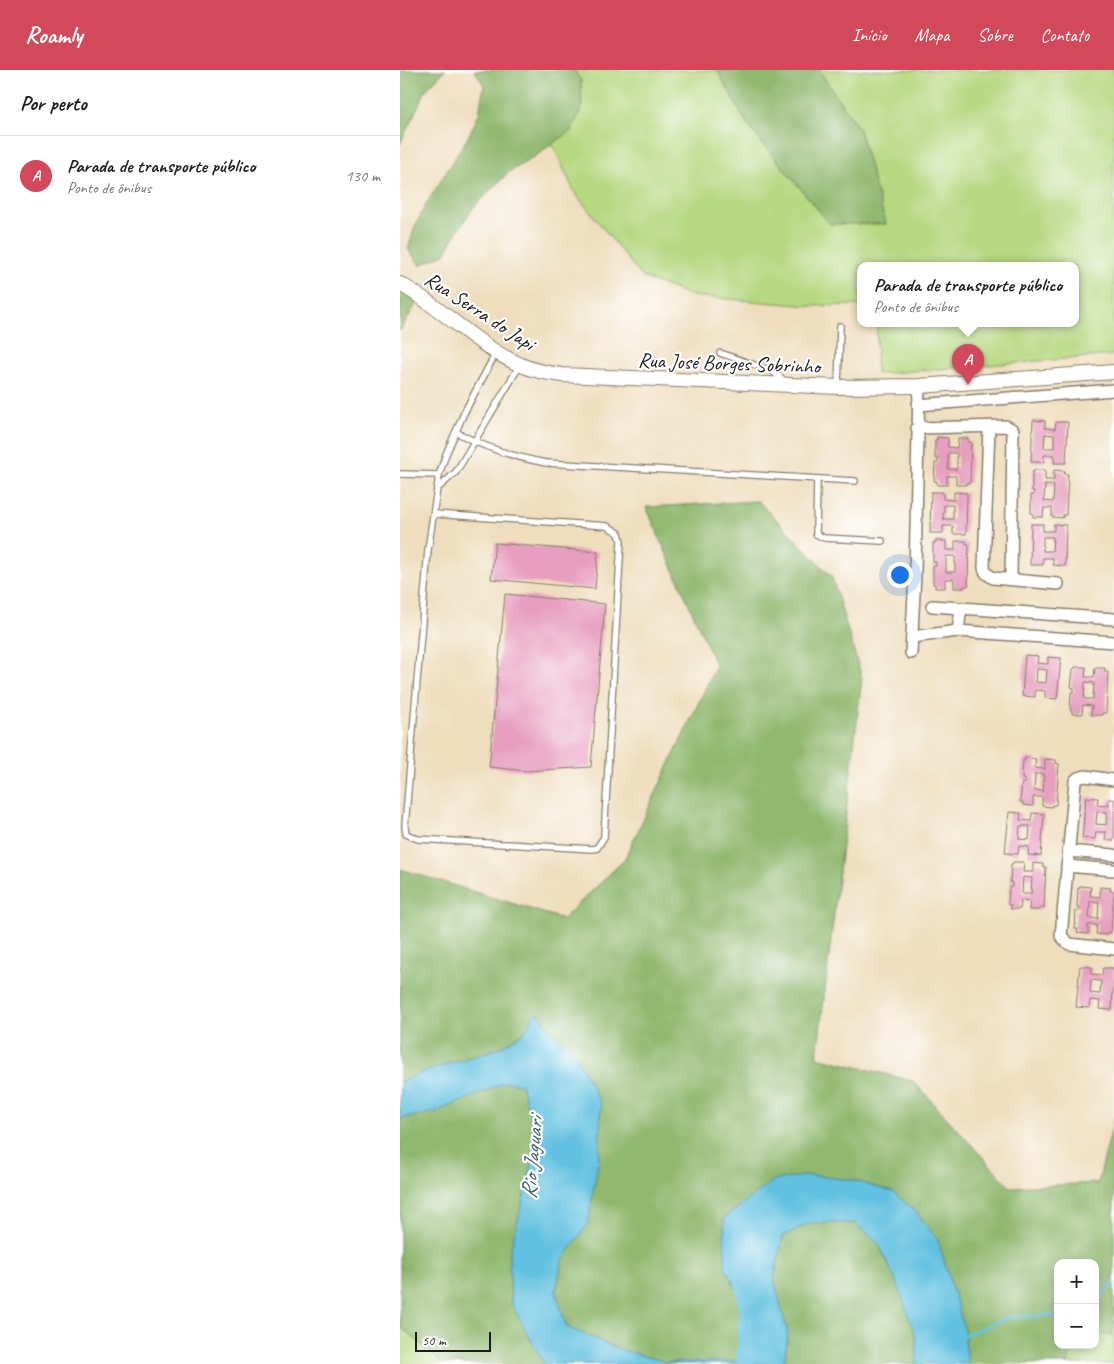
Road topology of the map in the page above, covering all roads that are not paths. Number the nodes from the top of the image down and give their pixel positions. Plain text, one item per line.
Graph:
1 (400, 284) edge
2 (840, 326) dead end
3 (496, 352) junction
4 (720, 353) dead end
5 (520, 365) junction
6 (538, 371) joint
7 (1114, 372) edge
8 (790, 386) junction
9 (919, 386) junction
10 (838, 387) junction
11 (1114, 390) edge
12 (918, 405) junction
13 (989, 427) junction
14 (917, 428) junction
15 (456, 432) junction
16 (474, 442) junction
17 (400, 474) edge
18 (439, 475) junction
19 (816, 479) junction
20 (855, 481) dead end
21 (437, 489) junction
22 (434, 514) junction
23 (882, 542) dead end
24 (1011, 579) junction
25 (1058, 584) dead end
26 (932, 606) dead end
27 (960, 608) junction
28 (1114, 619) edge
29 (958, 631) junction
30 (912, 637) junction
31 (1114, 642) edge
32 (911, 652) dead end
33 (1114, 780) edge
34 (1068, 851) junction
35 (1114, 854) edge
36 (1067, 866) junction
37 (1114, 870) edge
38 (1114, 949) edge

1 - 3 street, Rua Serra do Japi
2 - 10 lane
3 - 5 street, Rua Serra do Japi
3 - 15 lane
4 - 8 lane
5 - 6 street, Rua Serra do Japi
5 - 16 lane
6 - 8 street, Rua José Borges Sobrinho
7 - 9 street, Rua José Borges Sobrinho
8 - 10 street, Rua José Borges Sobrinho
9 - 10 street, Rua José Borges Sobrinho
9 - 12 street
11 - 12 street
12 - 14 street
13 - 14 street
13 - 24 street
13 - 24 street
14 - 30 street
15 - 16 lane
15 - 18 lane
16 - 19 lane
16 - 21 lane
17 - 18 lane
18 - 21 lane
19 - 20 lane
19 - 23 lane
21 - 22 lane
22 - 22 lane
24 - 25 street
26 - 27 street
27 - 28 street
27 - 29 street
29 - 30 street
29 - 31 street
30 - 32 street
33 - 34 street
34 - 35 street
34 - 36 street
36 - 37 street
36 - 38 street

